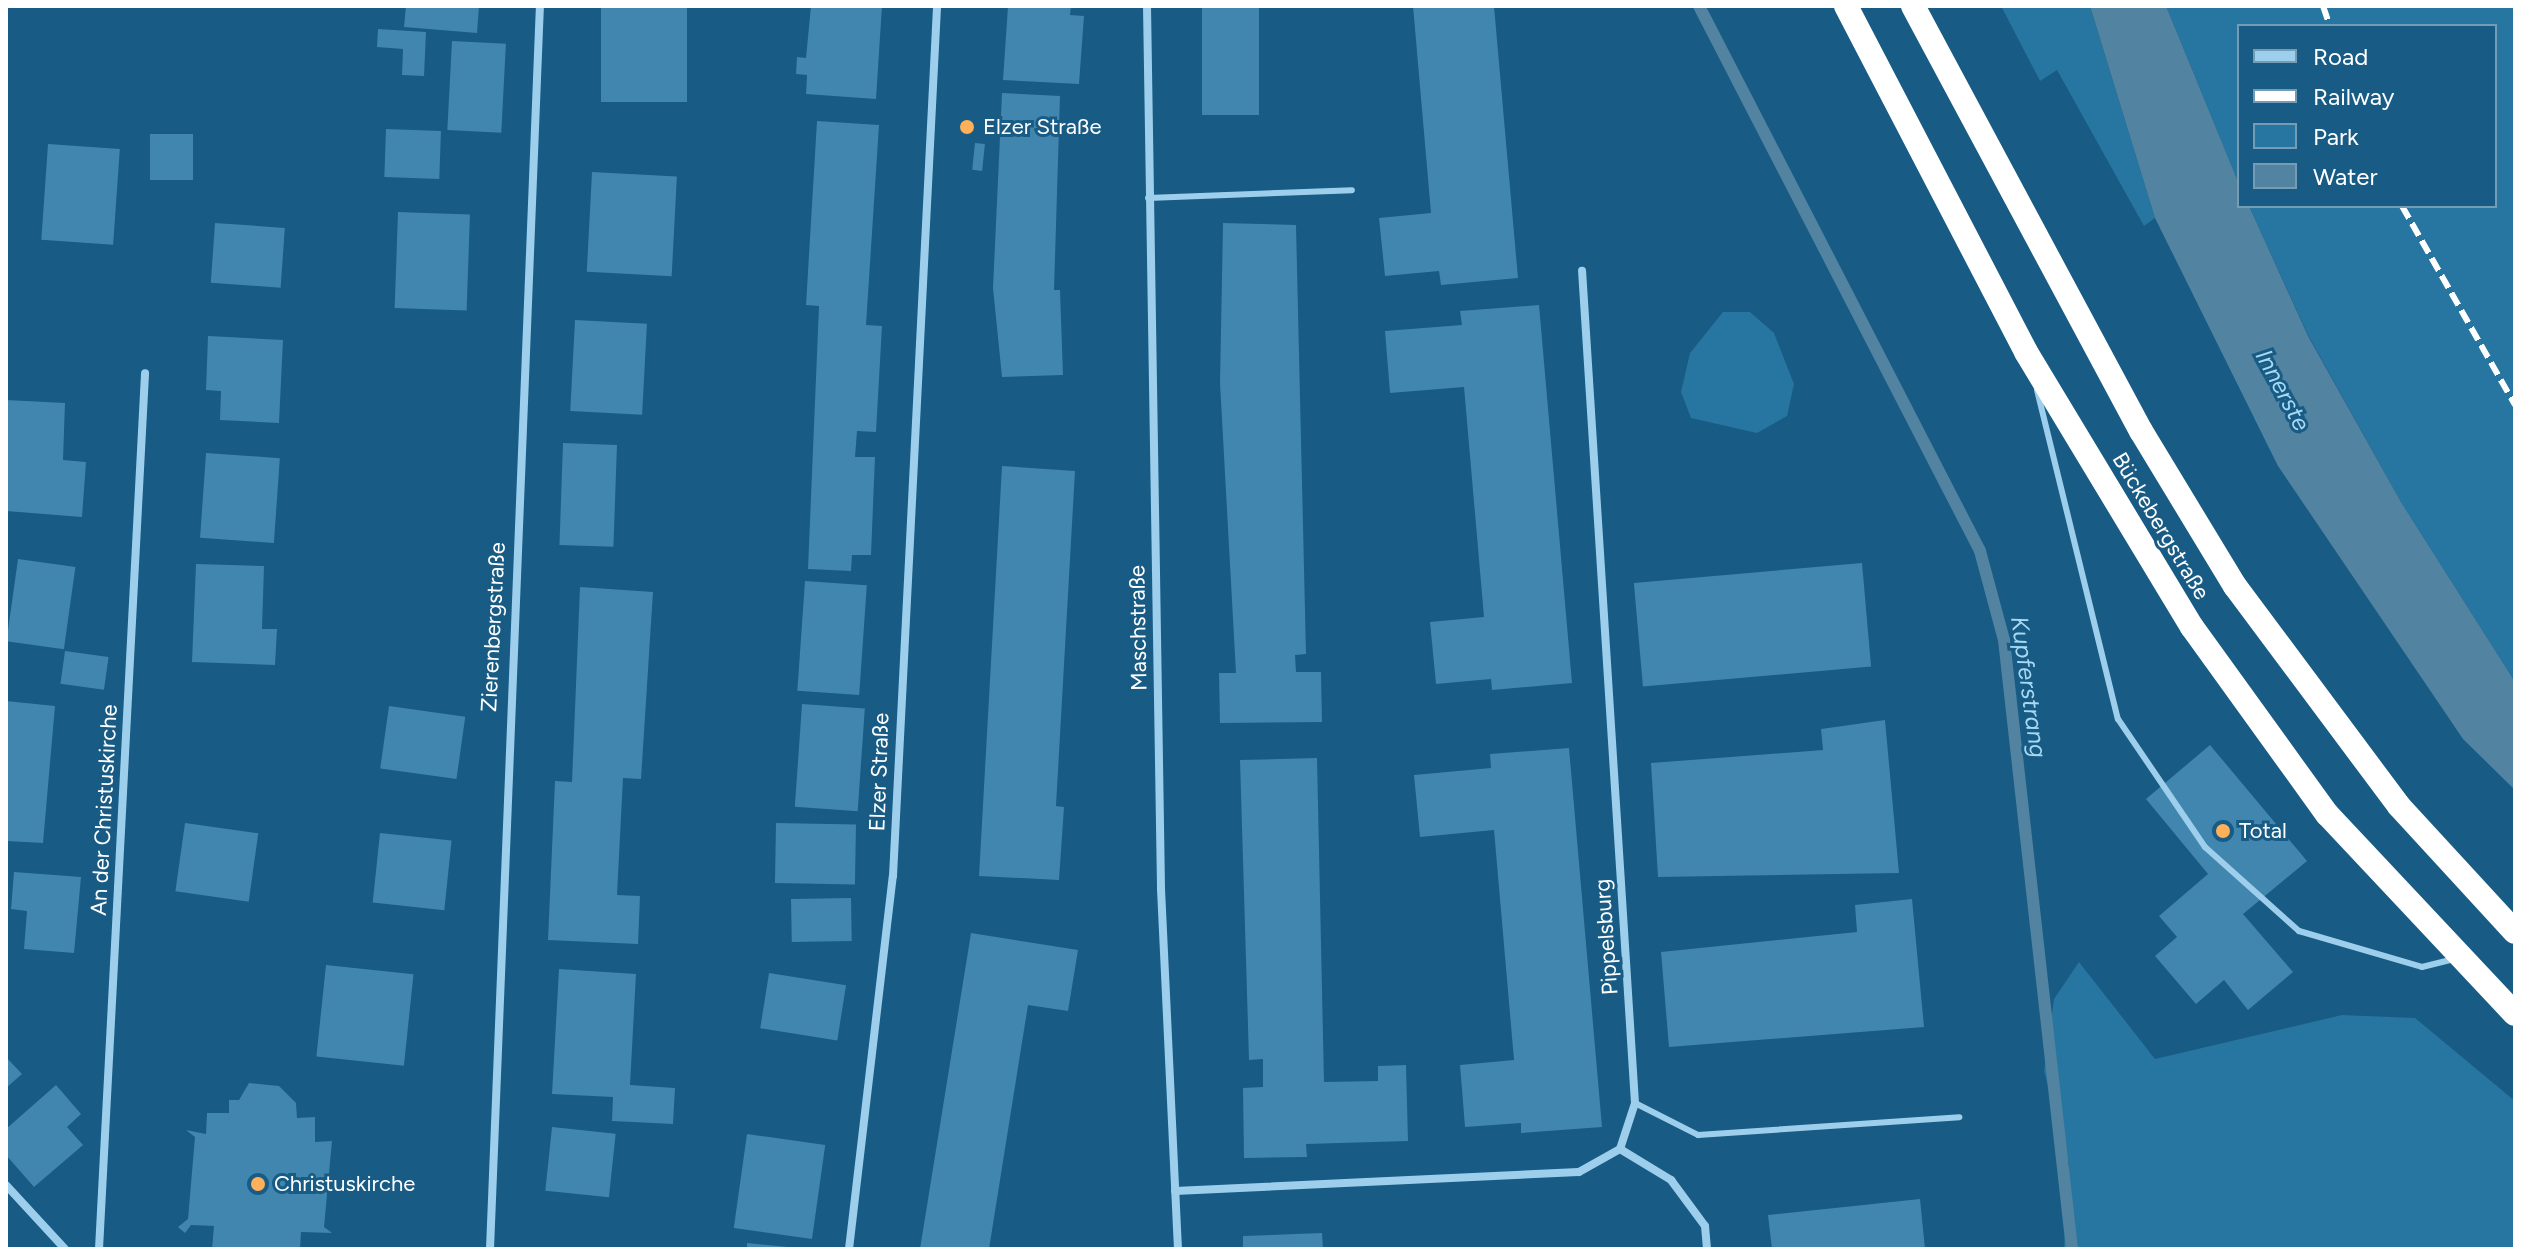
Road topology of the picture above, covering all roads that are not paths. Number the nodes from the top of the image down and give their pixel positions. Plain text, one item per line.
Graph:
1 (540, 6) edge
2 (937, 6) edge
3 (1147, 6) edge
4 (1846, 6) edge
5 (1913, 6) edge
6 (1352, 190) dead end
7 (1147, 198) junction
8 (1582, 271) dead end
9 (2026, 352) junction
10 (145, 373) dead end
11 (2515, 932) edge
12 (2456, 958) junction
13 (2515, 1014) edge
14 (1635, 1103) junction
15 (1959, 1117) dead end
16 (1620, 1149) junction
17 (6, 1185) edge
18 (1175, 1191) junction
19 (65, 1249) edge
20 (99, 1249) edge
21 (490, 1249) edge
22 (849, 1249) edge
23 (1178, 1249) edge
24 (1707, 1249) edge

1 - 21 street, Zierenbergstraße
2 - 22 street, Elzer Straße
3 - 7 street, Maschstraße
4 - 9 highway, Bückebergstraße
5 - 11 highway, Bückebergstraße
6 - 7 lane
7 - 18 street, Maschstraße
8 - 14 street, Pippelsburg
9 - 12 highway, Bückebergstraße
9 - 12 lane
10 - 20 street, An der Christuskirche
12 - 13 highway, Bückebergstraße
14 - 15 lane
14 - 16 street, Pippelsburg
16 - 18 street
16 - 24 street
17 - 19 street
18 - 23 street, Maschstraße

